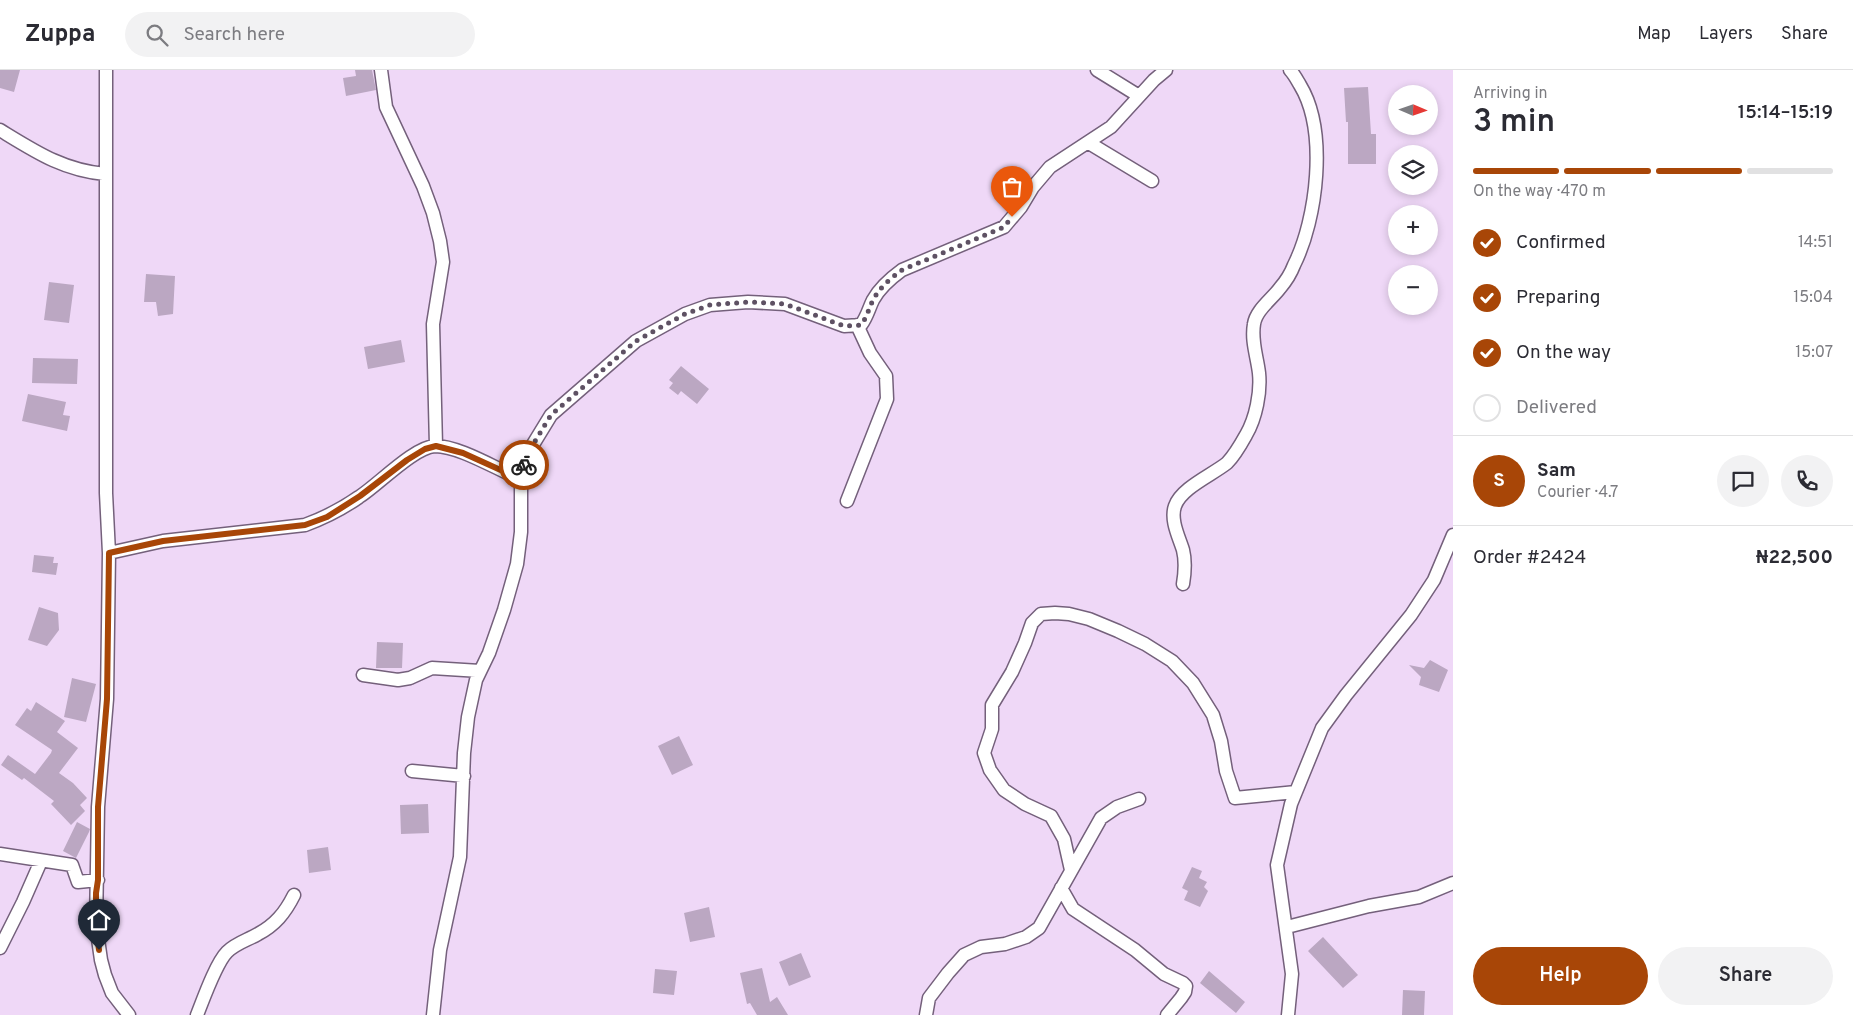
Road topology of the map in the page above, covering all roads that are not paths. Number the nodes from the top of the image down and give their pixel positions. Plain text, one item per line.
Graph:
1 (106, 70) edge
2 (381, 70) edge
3 (1097, 70) edge
4 (1166, 70) edge
5 (1290, 70) edge
6 (1139, 96) junction
7 (0, 130) edge
8 (1089, 143) junction
9 (105, 174) junction
10 (1152, 181) dead end
11 (857, 325) junction
12 (436, 446) junction
13 (521, 477) junction
14 (847, 501) dead end
15 (1453, 535) edge
16 (109, 553) junction
17 (1183, 584) dead end
18 (480, 671) junction
19 (363, 675) dead end
20 (412, 772) dead end
21 (464, 776) junction
22 (1296, 792) junction
23 (1139, 799) dead end
24 (0, 854) edge
25 (41, 861) junction
26 (1071, 870) junction
27 (98, 880) junction
28 (1453, 883) edge
29 (1061, 888) junction
30 (294, 895) dead end
31 (1287, 927) junction
32 (0, 948) edge
33 (129, 1015) edge
34 (197, 1015) edge
35 (433, 1015) edge
36 (926, 1015) edge
37 (1167, 1015) edge
38 (1288, 1015) edge

1 - 9 street
2 - 12 street
3 - 6 street
4 - 6 street
5 - 17 street
6 - 8 street
7 - 9 street
8 - 10 street
8 - 11 street
9 - 16 street
11 - 13 street
11 - 14 street
12 - 13 street
12 - 16 street
13 - 18 street
15 - 22 street
16 - 27 street
18 - 19 street
18 - 21 street
20 - 21 street
21 - 35 street
22 - 26 street
22 - 31 street
23 - 26 street
24 - 25 street
25 - 27 street
25 - 32 street
26 - 29 street
27 - 33 street
28 - 31 street
29 - 36 street
29 - 37 street
30 - 34 street
31 - 38 street

